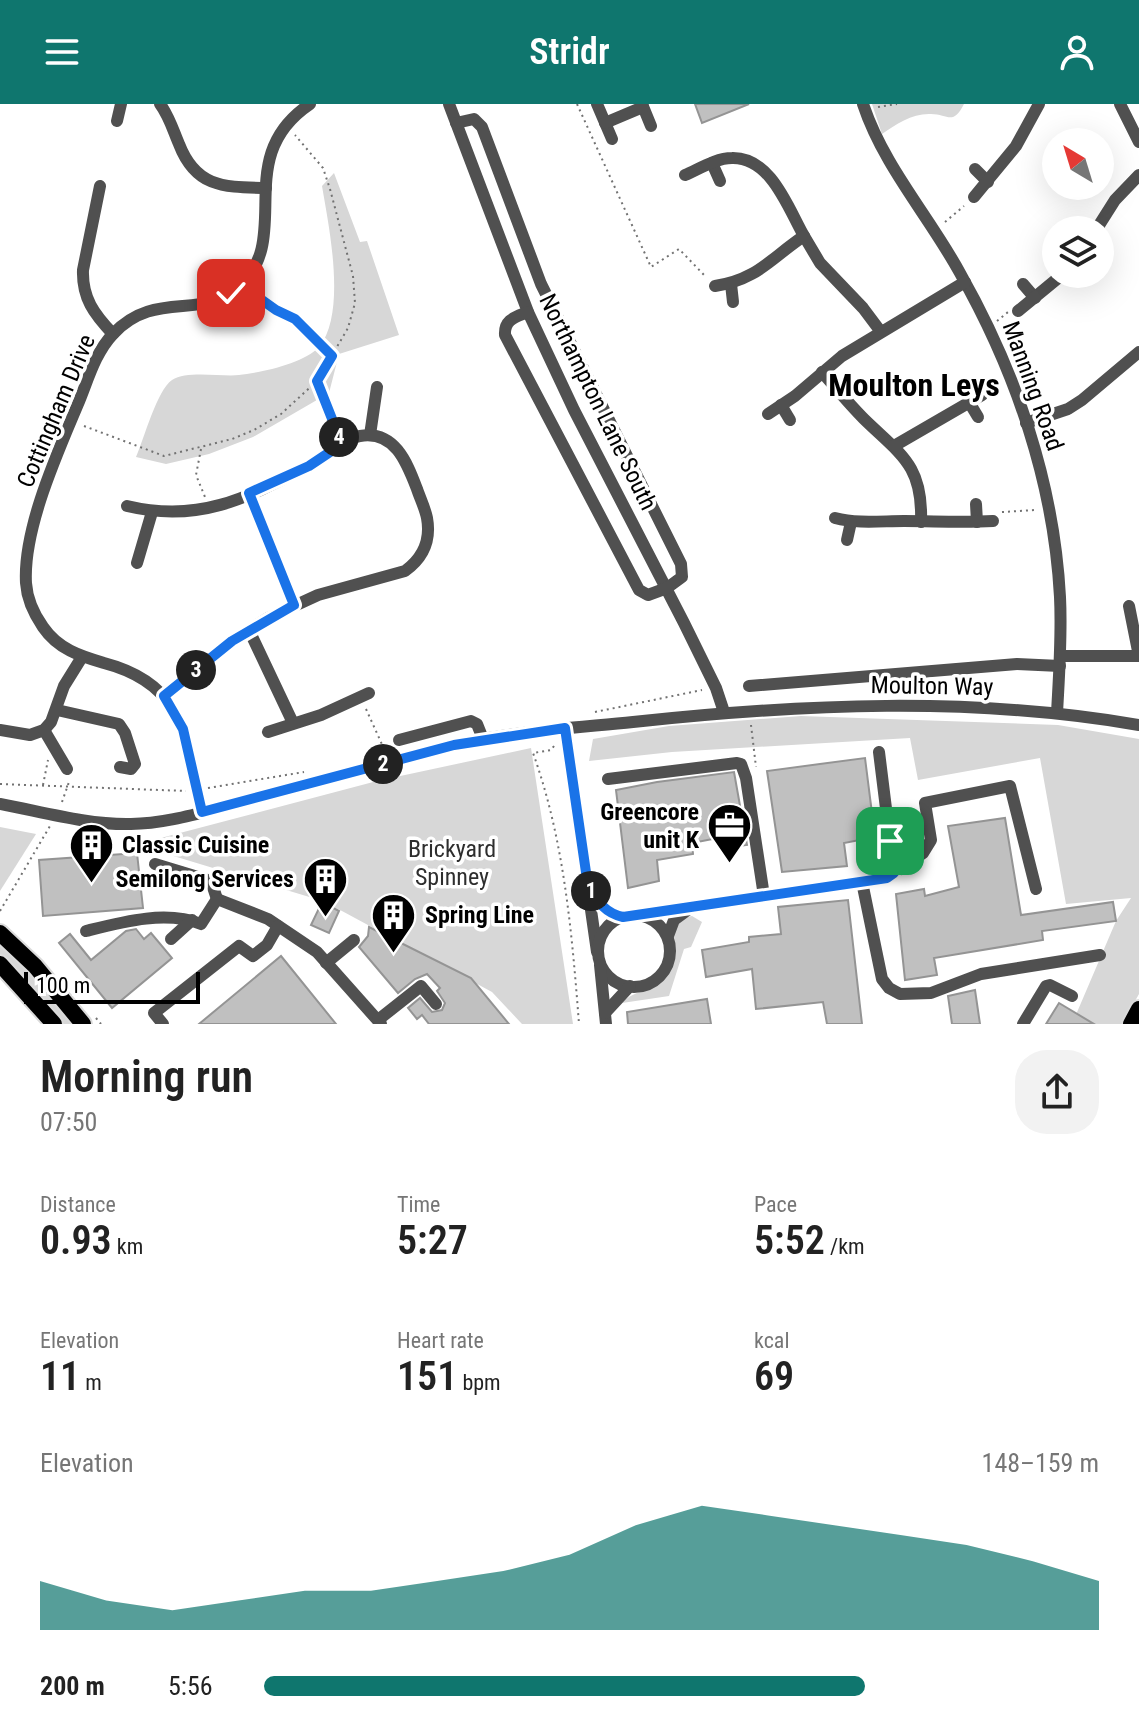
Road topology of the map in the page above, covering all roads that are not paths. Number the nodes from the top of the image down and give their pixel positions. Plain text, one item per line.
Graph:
1 (121, 104) edge
2 (160, 104) edge
3 (309, 104) edge
4 (449, 104) edge
5 (597, 104) edge
6 (1039, 104) edge
7 (1120, 104) edge
8 (642, 106) edge
9 (864, 106) edge
10 (117, 121) dead end
11 (456, 123) junction
12 (605, 123) junction
13 (651, 126) dead end
14 (612, 139) dead end
15 (1139, 142) edge
16 (712, 163) junction
17 (975, 169) dead end
18 (685, 175) dead end
19 (1139, 175) edge
20 (720, 181) dead end
21 (988, 182) junction
22 (100, 186) dead end
23 (266, 188) junction
24 (974, 197) road end
25 (1105, 216) edge
26 (804, 236) junction
27 (965, 282) junction
28 (731, 284) junction
29 (1023, 284) dead end
30 (715, 286) road end
31 (1047, 288) edge
32 (1035, 298) junction
33 (733, 302) dead end
34 (1018, 311) road end
35 (528, 312) junction
36 (881, 332) junction
37 (113, 334) junction
38 (1139, 352) edge
39 (822, 372) junction
40 (377, 387) dead end
41 (982, 395) dead end
42 (969, 402) junction
43 (781, 405) junction
44 (768, 414) dead end
45 (978, 417) dead end
46 (790, 420) dead end
47 (1026, 423) junction
48 (370, 435) junction
49 (894, 446) junction
50 (249, 493) junction
51 (976, 504) dead end
52 (127, 506) dead end
53 (152, 512) junction
54 (835, 518) dead end
55 (993, 521) road end
56 (851, 522) junction
57 (921, 522) junction
58 (977, 522) junction
59 (847, 540) dead end
60 (137, 563) dead end
61 (667, 588) junction
62 (294, 605) junction
63 (1129, 606) dead end
64 (249, 630) junction
65 (1139, 656) edge
66 (82, 657) junction
67 (1060, 661) junction
68 (749, 686) dead end
69 (365, 695) road end
70 (164, 696) junction
71 (57, 710) junction
72 (724, 712) junction
73 (1057, 713) junction
74 (293, 723) junction
75 (1139, 725) edge
76 (565, 728) junction
77 (0, 730) edge
78 (44, 730) junction
79 (268, 732) dead end
80 (483, 739) junction
81 (399, 740) dead end
82 (879, 752) dead end
83 (120, 767) dead end
84 (67, 769) dead end
85 (608, 779) dead end
86 (0, 804) edge
87 (202, 812) junction
88 (155, 864) dead end
89 (894, 873) junction
90 (862, 882) junction
91 (588, 886) junction
92 (1036, 889) dead end
93 (764, 896) junction
94 (217, 899) junction
95 (699, 904) junction
96 (629, 916) junction
97 (192, 920) junction
98 (278, 926) junction
99 (86, 931) dead end
100 (0, 933) edge
101 (668, 936) junction
102 (171, 939) dead end
103 (354, 940) dead end
104 (1100, 955) dead end
105 (598, 957) junction
106 (326, 963) junction
107 (2, 966) edge
108 (630, 986) junction
109 (1072, 996) dead end
110 (436, 1004) dead end
111 (1139, 1009) edge
112 (1026, 1018) edge
113 (606, 1019) edge
114 (380, 1022) edge
115 (54, 1024) edge
116 (83, 1024) edge
117 (163, 1024) edge
118 (1131, 1024) edge

1 - 10 street
2 - 23 street
3 - 23 street
4 - 11 street, Northampton Lane South
5 - 12 street
6 - 21 street
7 - 15 street
8 - 12 street
8 - 13 street
9 - 27 street, Manning Road
11 - 35 street, Northampton Lane South
11 - 61 street
12 - 14 street
16 - 18 street
16 - 20 street
16 - 26 street
17 - 21 street
19 - 25 street
21 - 24 street
22 - 37 street
23 - 37 street, Cottingham Drive
26 - 28 street
26 - 36 street
27 - 36 street
27 - 47 street, Manning Road
28 - 30 street
28 - 33 street
29 - 32 street
31 - 32 street
32 - 34 street
35 - 61 street, Northampton Lane South
35 - 61 street
36 - 39 street
37 - 66 street, Cottingham Drive
38 - 47 street
39 - 43 street
39 - 49 street
40 - 48 street
41 - 42 street
42 - 45 street
42 - 49 street
43 - 44 street
43 - 46 street
47 - 67 street, Manning Road
48 - 50 street
48 - 62 street
49 - 57 street
50 - 53 street
50 - 62 street
51 - 58 street
52 - 53 street
53 - 60 street
54 - 56 street
55 - 58 street
56 - 57 street
56 - 59 street
57 - 58 street
61 - 72 street, Northampton Lane South
62 - 64 street
63 - 65 street
64 - 70 street
64 - 74 street
65 - 67 street
66 - 70 street, Cottingham Drive
66 - 71 street
67 - 68 street
67 - 73 street, Manning Road
69 - 74 street
70 - 87 street, Cottingham Drive
71 - 78 street
71 - 83 street
72 - 73 street, Moulton Way
72 - 76 street, Moulton Way
73 - 75 street, Moulton Way
74 - 79 street
76 - 80 street, Moulton Way
76 - 91 street
77 - 78 street
78 - 84 street
80 - 81 street
80 - 87 street, Moulton Way
82 - 89 street
85 - 93 street
86 - 87 street, Moulton Way
88 - 94 street
89 - 90 street
89 - 92 street
90 - 93 street
90 - 104 street
91 - 96 street
91 - 105 street
93 - 95 street
94 - 97 street
94 - 98 street
95 - 96 street
95 - 101 street
96 - 101 street
96 - 105 street
97 - 99 street
97 - 102 street
98 - 106 street
98 - 117 street
100 - 116 main road
101 - 108 street
103 - 106 street
105 - 108 street
105 - 113 street
106 - 114 street
107 - 115 main road
108 - 113 street
109 - 112 street
110 - 114 street
111 - 118 main road

